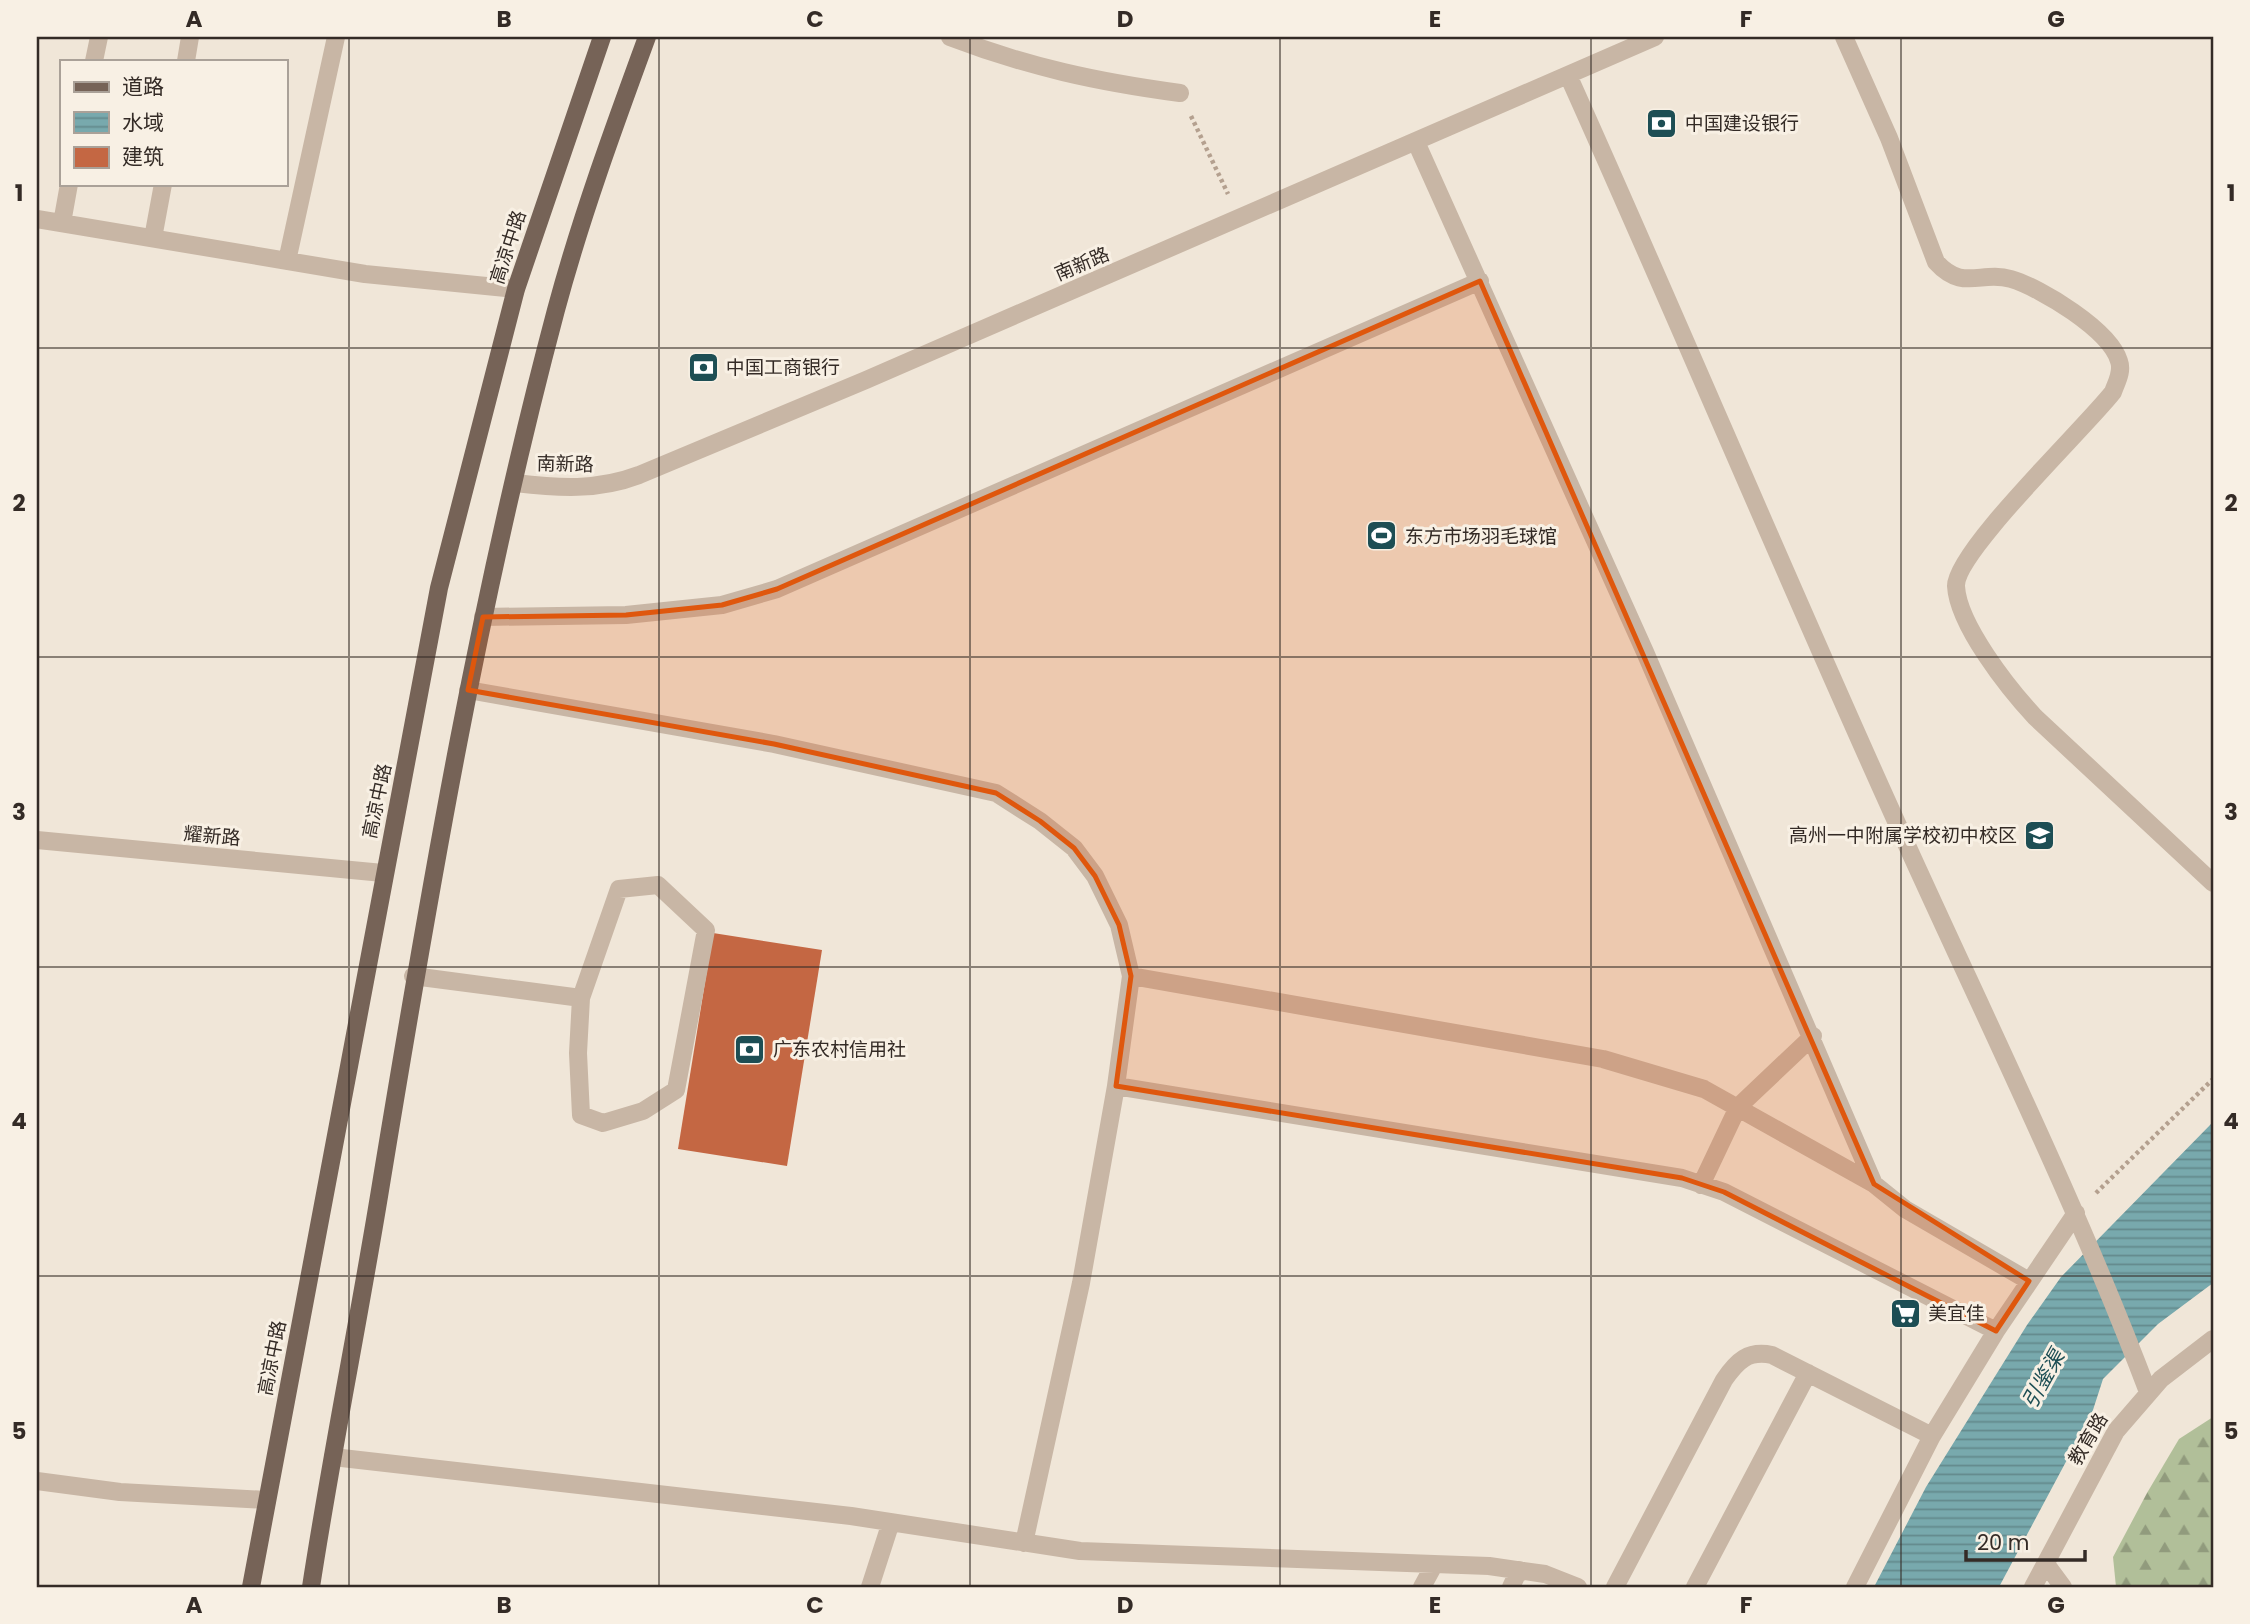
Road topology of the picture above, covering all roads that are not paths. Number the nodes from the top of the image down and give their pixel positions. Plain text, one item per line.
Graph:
1 (99, 37) edge
2 (190, 37) edge
3 (336, 37) edge
4 (602, 37) edge
5 (647, 37) edge
6 (950, 37) edge
7 (1656, 37) edge
8 (1844, 37) edge
9 (94, 60) edge
10 (186, 60) edge
11 (1568, 75) junction
12 (1180, 93) road end
13 (1416, 142) junction
14 (69, 186) edge
15 (163, 186) edge
16 (37, 219) edge
17 (62, 223) junction
18 (153, 238) junction
19 (287, 261) junction
20 (1480, 281) junction
21 (516, 289) junction
22 (515, 484) junction
23 (483, 617) junction
24 (468, 690) junction
25 (37, 840) edge
26 (383, 873) junction
27 (2213, 883) edge
28 (413, 976) junction
29 (1131, 976) junction
30 (581, 998) junction
31 (1813, 1036) junction
32 (1116, 1086) junction
33 (1738, 1107) junction
34 (1874, 1184) junction
35 (1701, 1185) junction
36 (2076, 1213) junction
37 (2029, 1281) junction
38 (1996, 1331) junction
39 (2213, 1339) edge
40 (1808, 1373) junction
41 (2148, 1392) junction
42 (1932, 1436) junction
43 (333, 1457) junction
44 (37, 1481) edge
45 (267, 1500) junction
46 (891, 1522) junction
47 (1024, 1543) junction
48 (2046, 1564) junction
49 (1434, 1565) junction
50 (1519, 1570) junction
51 (251, 1587) edge
52 (311, 1587) edge
53 (870, 1587) edge
54 (1422, 1587) edge
55 (1511, 1587) edge
56 (1578, 1587) edge
57 (1615, 1587) edge
58 (1695, 1587) edge
59 (1855, 1587) edge
60 (2033, 1587) edge
61 (2063, 1587) edge

1 - 9 street
2 - 10 street
3 - 19 street
4 - 21 main road, 高凉中路
5 - 22 main road
6 - 12 street
7 - 11 street, 南新路
8 - 27 street
11 - 13 street, 南新路
11 - 36 street
13 - 20 street
13 - 22 street, 南新路
14 - 17 street
15 - 18 street
16 - 17 street
17 - 18 street
18 - 19 street
19 - 21 street
20 - 23 street
20 - 31 street
21 - 26 main road, 高凉中路
22 - 23 main road
23 - 24 main road
24 - 28 main road
24 - 29 street
25 - 26 street, 耀新路
26 - 45 main road, 高凉中路
28 - 30 street
28 - 43 main road
29 - 32 street
29 - 33 street
30 - 30 street
31 - 33 street
31 - 34 street
32 - 35 street
32 - 47 street
33 - 34 street
33 - 35 street
34 - 37 street
35 - 38 street
36 - 37 street
36 - 41 street
37 - 38 street
38 - 42 street
39 - 41 street, 教育路
40 - 42 street
40 - 57 street
40 - 58 street
41 - 48 street, 教育路
42 - 59 street
43 - 46 street
43 - 52 main road
44 - 45 street
45 - 51 main road, 高凉中路
46 - 47 street
46 - 53 street
47 - 49 street
48 - 60 street, 教育路
48 - 61 street
49 - 50 street
49 - 54 street
50 - 55 street
50 - 56 street

